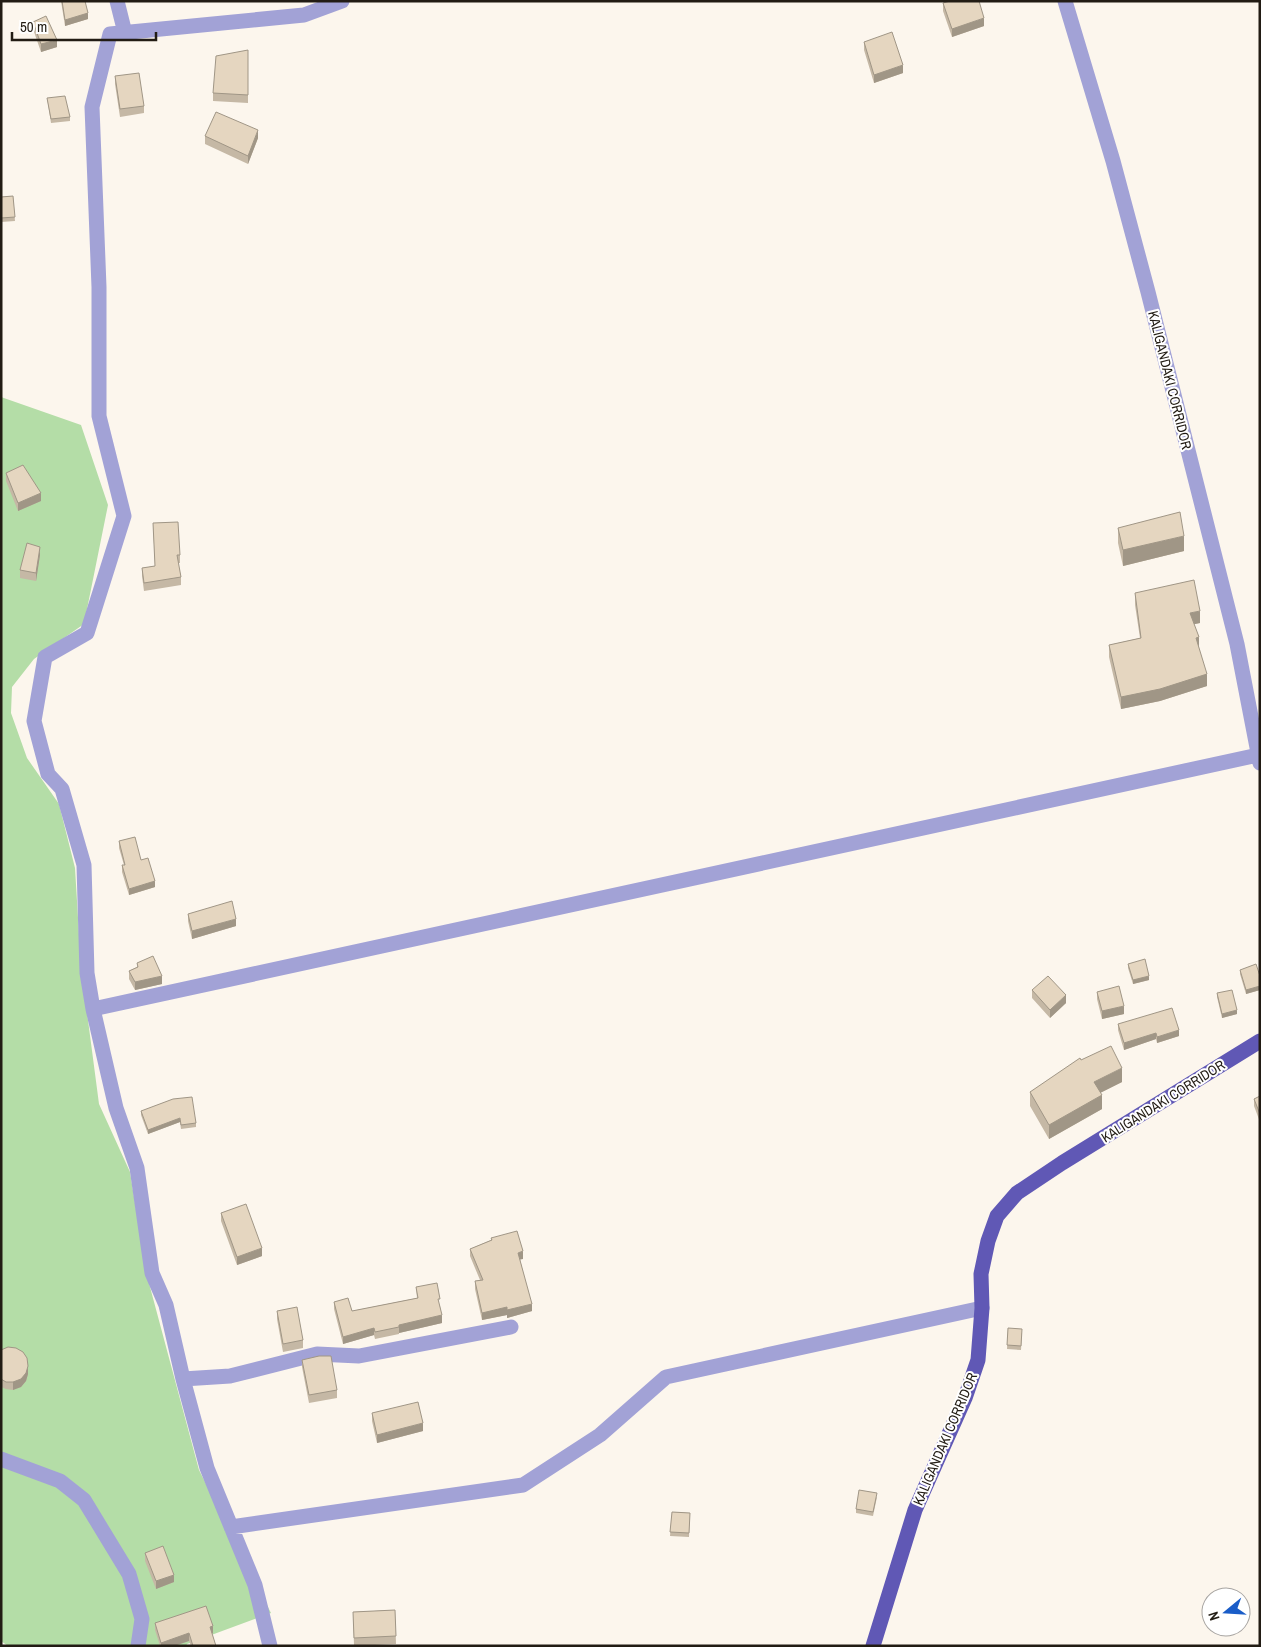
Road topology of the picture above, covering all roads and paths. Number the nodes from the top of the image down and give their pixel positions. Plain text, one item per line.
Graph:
1 (117, 1) edge
2 (342, 1) edge
3 (1064, 1) edge
4 (125, 33) junction
5 (1259, 759) edge
6 (92, 1009) junction
7 (1260, 1041) edge
8 (982, 1308) junction
9 (511, 1327) dead end
10 (183, 1379) junction
11 (1, 1459) edge
12 (231, 1527) junction
13 (138, 1646) edge
14 (270, 1646) edge
15 (873, 1646) edge

1 - 4 street
2 - 4 street
3 - 5 street, KALIGANDAKI CORRIDOR
4 - 6 street
5 - 6 street
6 - 10 street
7 - 8 main road, KALIGANDAKI CORRIDOR
8 - 12 street
8 - 15 main road, KALIGANDAKI CORRIDOR
9 - 10 street
10 - 12 street
11 - 13 street
12 - 14 street

